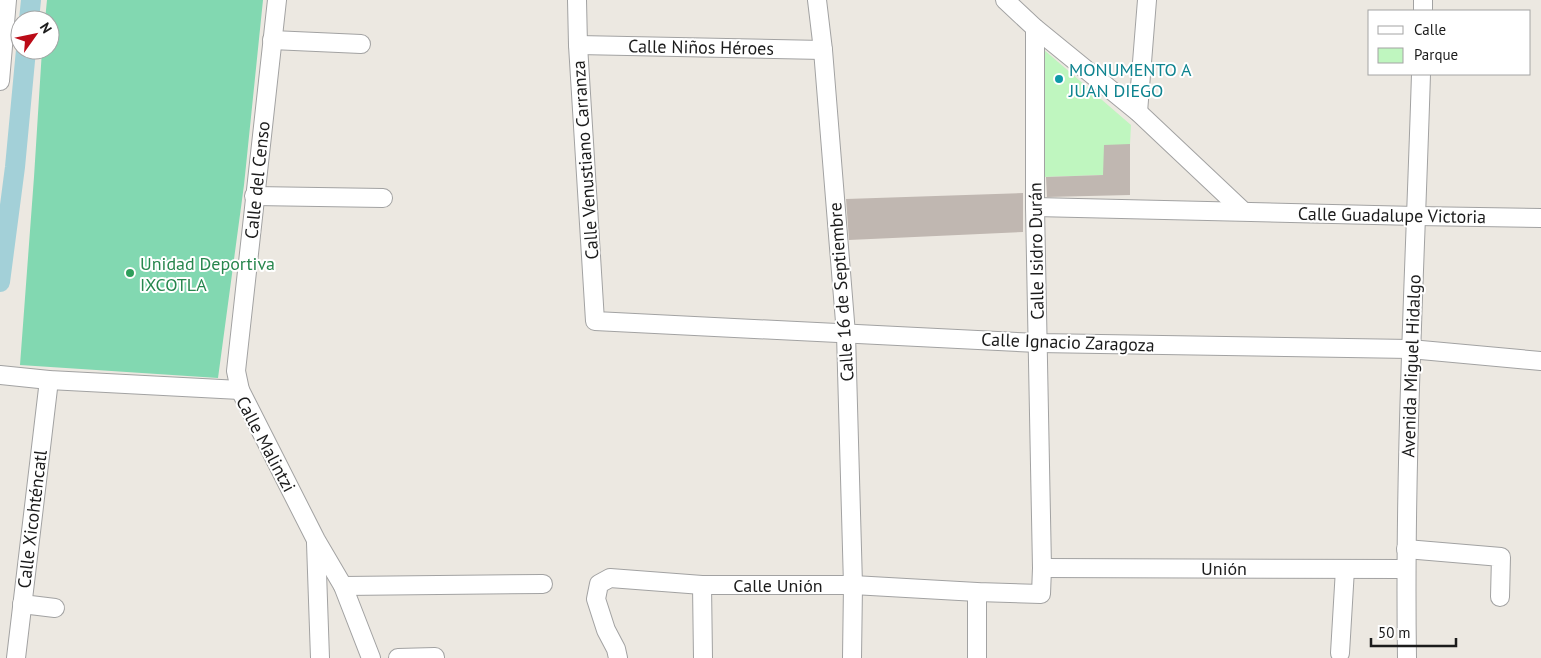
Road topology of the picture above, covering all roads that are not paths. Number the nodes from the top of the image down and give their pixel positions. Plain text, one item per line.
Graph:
1 (7, 0) edge
2 (277, 0) edge
3 (577, 0) edge
4 (817, 0) edge
5 (1005, 0) edge
6 (1146, 0) edge
7 (1028, 15) edge
8 (272, 40) junction
9 (361, 44) dead end
10 (578, 45) junction
11 (823, 50) junction
12 (1421, 75) edge
13 (0, 81) edge
14 (1138, 112) junction
15 (254, 196) junction
16 (383, 198) dead end
17 (1035, 207) junction
18 (1243, 211) junction
19 (1416, 216) junction
20 (1541, 218) edge
21 (595, 321) joint
22 (846, 334) junction
23 (1038, 343) junction
24 (1410, 349) junction
25 (1541, 361) edge
26 (0, 374) edge
27 (49, 380) junction
28 (240, 390) junction
29 (316, 540) junction
30 (1406, 549) junction
31 (1042, 568) junction
32 (1344, 569) junction
33 (1406, 569) junction
34 (543, 584) dead end
35 (702, 584) junction
36 (853, 585) junction
37 (343, 586) junction
38 (977, 592) junction
39 (1500, 596) dead end
40 (22, 604) junction
41 (55, 608) dead end
42 (1340, 653) dead end
43 (435, 657) edge
44 (16, 658) edge
45 (320, 658) edge
46 (370, 658) edge
47 (398, 658) edge
48 (618, 658) edge
49 (703, 658) edge
50 (852, 658) edge
51 (977, 658) edge
52 (1407, 658) edge

1 - 13 street
2 - 8 street, Calle del Censo
3 - 10 street, Calle Venustiano Carranza
4 - 11 street, Calle 16 de Septiembre
5 - 7 street
6 - 14 street
7 - 14 street
7 - 17 street, Calle Isidro Durán
8 - 9 street
8 - 15 street, Calle del Censo
10 - 11 street, Calle Niños Héroes
10 - 21 street, Calle Venustiano Carranza
11 - 22 street, Calle 16 de Septiembre
12 - 19 street, Avenida Miguel Hidalgo
14 - 18 street
15 - 16 street
15 - 28 street, Calle del Censo
17 - 18 street, Calle Guadalupe Victoria
17 - 23 street, Calle Isidro Durán
18 - 19 street, Calle Guadalupe Victoria
19 - 20 street, Calle Guadalupe Victoria
19 - 24 street, Avenida Miguel Hidalgo
21 - 22 street, Calle Ignacio Zaragoza
22 - 23 street, Calle Ignacio Zaragoza
22 - 36 street, Calle 16 de Septiembre
23 - 24 street, Calle Ignacio Zaragoza
23 - 31 street, Calle Isidro Durán
24 - 25 street, Calle Ignacio Zaragoza
24 - 30 street, Avenida Miguel Hidalgo
26 - 27 street, Calle Malintzi
27 - 28 street, Calle Malintzi
27 - 40 street, Calle Xicohténcatl
28 - 29 street, Calle Malintzi
29 - 37 street, Calle Malintzi
29 - 45 street
30 - 33 street, Avenida Miguel Hidalgo
30 - 39 street
31 - 32 street, Unión
31 - 38 street, Calle Isidro Durán
32 - 33 street, Unión
32 - 42 street
33 - 52 street, Avenida Miguel Hidalgo
34 - 37 street
35 - 36 street, Calle Unión
35 - 48 street, Calle Unión
35 - 49 street
36 - 38 street
36 - 50 street, Calle 16 de Septiembre
37 - 46 street, Calle Malintzi
38 - 51 street
40 - 41 street
40 - 44 street, Calle Xicohténcatl
43 - 47 street

